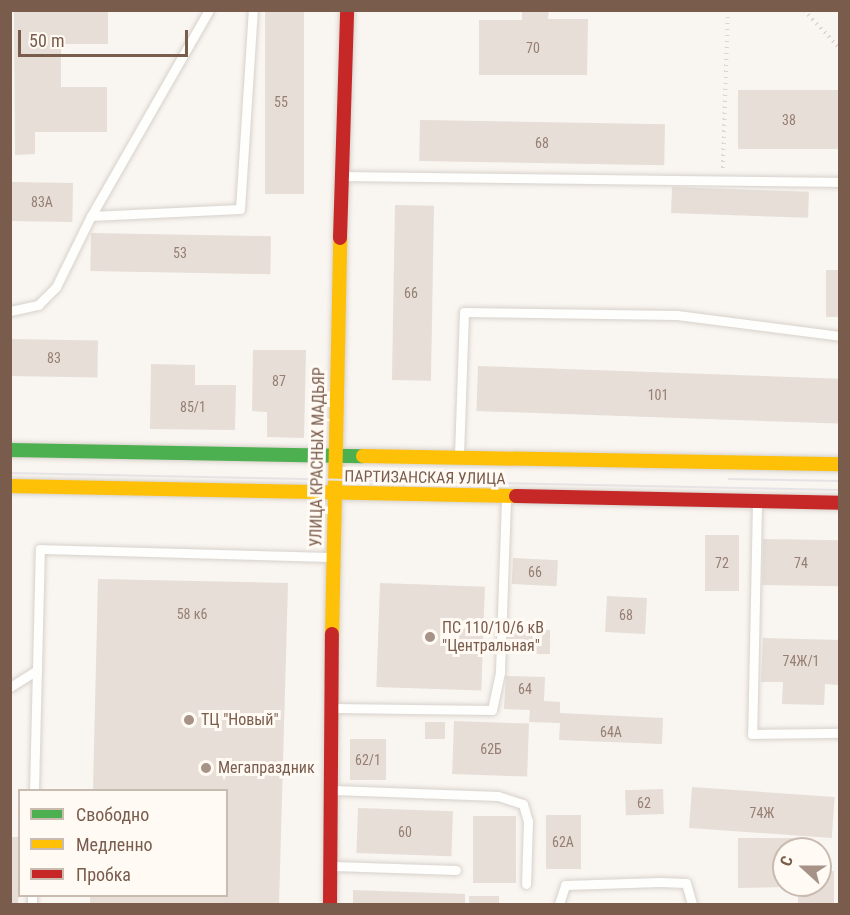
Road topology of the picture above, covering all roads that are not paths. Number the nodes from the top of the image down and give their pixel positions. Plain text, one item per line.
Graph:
1 (209, 10) edge
2 (253, 10) edge
3 (346, 10) edge
4 (342, 176) junction
5 (840, 182) edge
6 (91, 216) junction
7 (10, 311) edge
8 (840, 336) edge
9 (10, 450) edge
10 (334, 456) junction
11 (459, 458) junction
12 (840, 464) edge
13 (10, 486) edge
14 (333, 492) junction
15 (506, 496) junction
16 (757, 502) junction
17 (840, 503) edge
18 (333, 557) junction
19 (37, 670) junction
20 (10, 687) edge
21 (332, 708) junction
22 (840, 733) edge
23 (34, 789) edge
24 (331, 790) junction
25 (330, 866) junction
26 (456, 870) dead end
27 (526, 884) dead end
28 (330, 904) edge
29 (559, 904) edge
30 (692, 904) edge

1 - 6 lane
2 - 6 lane
3 - 4 street, УЛИЦА КРАСНЫХ МАДЬЯР
4 - 5 lane
4 - 10 street, УЛИЦА КРАСНЫХ МАДЬЯР
6 - 7 lane
8 - 11 lane
9 - 10 street, ПАРТИЗАНСКАЯ УЛИЦА
10 - 11 street, ПАРТИЗАНСКАЯ УЛИЦА
10 - 14 street, УЛИЦА КРАСНЫХ МАДЬЯР
11 - 12 street, ПАРТИЗАНСКАЯ УЛИЦА
13 - 14 street, ПАРТИЗАНСКАЯ УЛИЦА
14 - 15 street, ПАРТИЗАНСКАЯ УЛИЦА
14 - 18 street, УЛИЦА КРАСНЫХ МАДЬЯР
15 - 16 street, ПАРТИЗАНСКАЯ УЛИЦА
15 - 21 lane
16 - 17 street, ПАРТИЗАНСКАЯ УЛИЦА
16 - 22 lane
18 - 19 lane
18 - 21 street, УЛИЦА КРАСНЫХ МАДЬЯР
19 - 20 lane
19 - 23 lane
21 - 24 street, УЛИЦА КРАСНЫХ МАДЬЯР
24 - 25 street, УЛИЦА КРАСНЫХ МАДЬЯР
24 - 27 lane
25 - 26 lane
25 - 28 street, УЛИЦА КРАСНЫХ МАДЬЯР
29 - 30 lane

